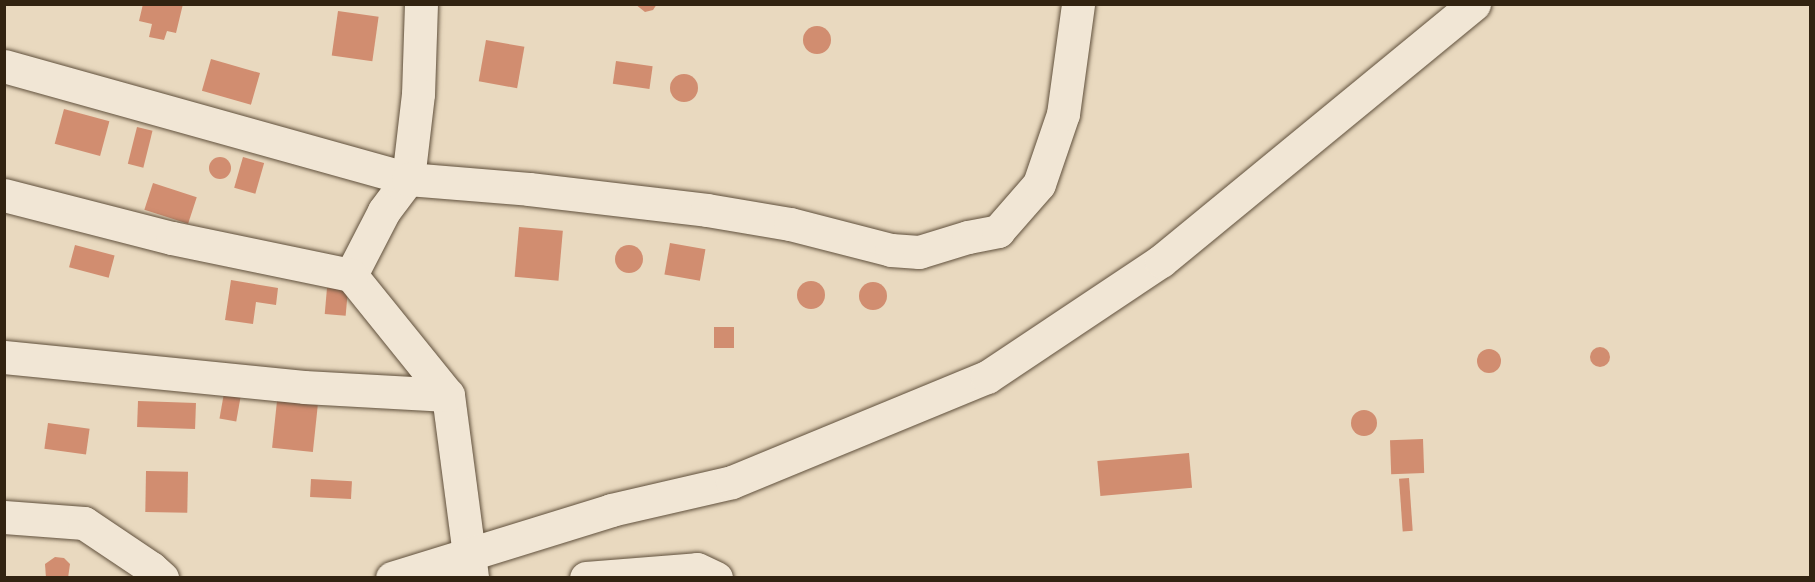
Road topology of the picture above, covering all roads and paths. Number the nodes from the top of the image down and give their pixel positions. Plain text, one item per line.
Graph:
1 (421, 4) edge
2 (1078, 4) edge
3 (1474, 4) edge
4 (4, 66) edge
5 (408, 179) junction
6 (4, 195) edge
7 (351, 275) junction
8 (4, 357) edge
9 (448, 395) junction
10 (4, 517) edge
11 (470, 566) edge
12 (162, 578) edge
13 (392, 578) edge
14 (585, 578) edge
15 (716, 578) edge

1 - 5 street
2 - 5 street
3 - 11 street
4 - 5 street
5 - 7 street
6 - 7 street
7 - 9 street
8 - 9 street
9 - 11 street
10 - 12 street
11 - 13 street
14 - 15 street

